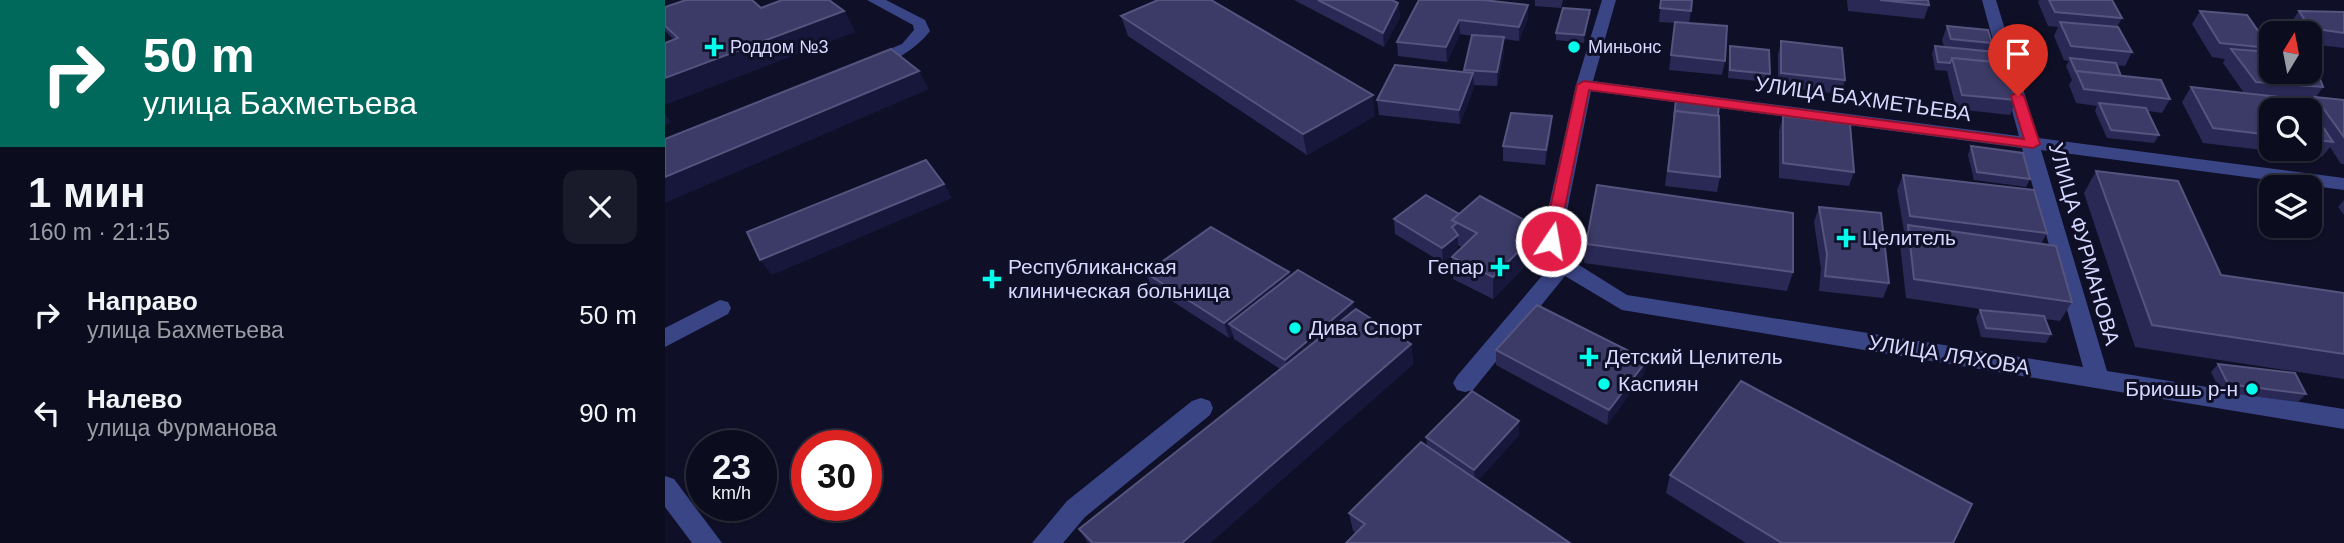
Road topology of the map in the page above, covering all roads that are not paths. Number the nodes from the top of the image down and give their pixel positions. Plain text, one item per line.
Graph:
1 (874, 0) edge
2 (1609, 0) edge
3 (1989, 0) edge
4 (857, 69) edge
5 (1584, 85) junction
6 (2033, 144) junction
7 (2344, 184) edge
8 (1563, 265) junction
9 (720, 308) dead end
10 (665, 338) edge
11 (2098, 380) junction
12 (1465, 383) dead end
13 (1201, 408) dead end
14 (2344, 419) edge
15 (665, 487) edge
16 (708, 543) edge
17 (1047, 543) edge

1 - 4 street
2 - 5 street
3 - 6 street, УЛИЦА ФУРМАНОВА
5 - 6 street, УЛИЦА БАХМЕТЬЕВА
5 - 8 street
6 - 7 street, УЛИЦА БАХМЕТЬЕВА
6 - 11 street, УЛИЦА ФУРМАНОВА
8 - 11 street, УЛИЦА ЛЯХОВА
8 - 12 street
9 - 10 street
11 - 14 street, УЛИЦА ЛЯХОВА
13 - 17 street
15 - 16 street

